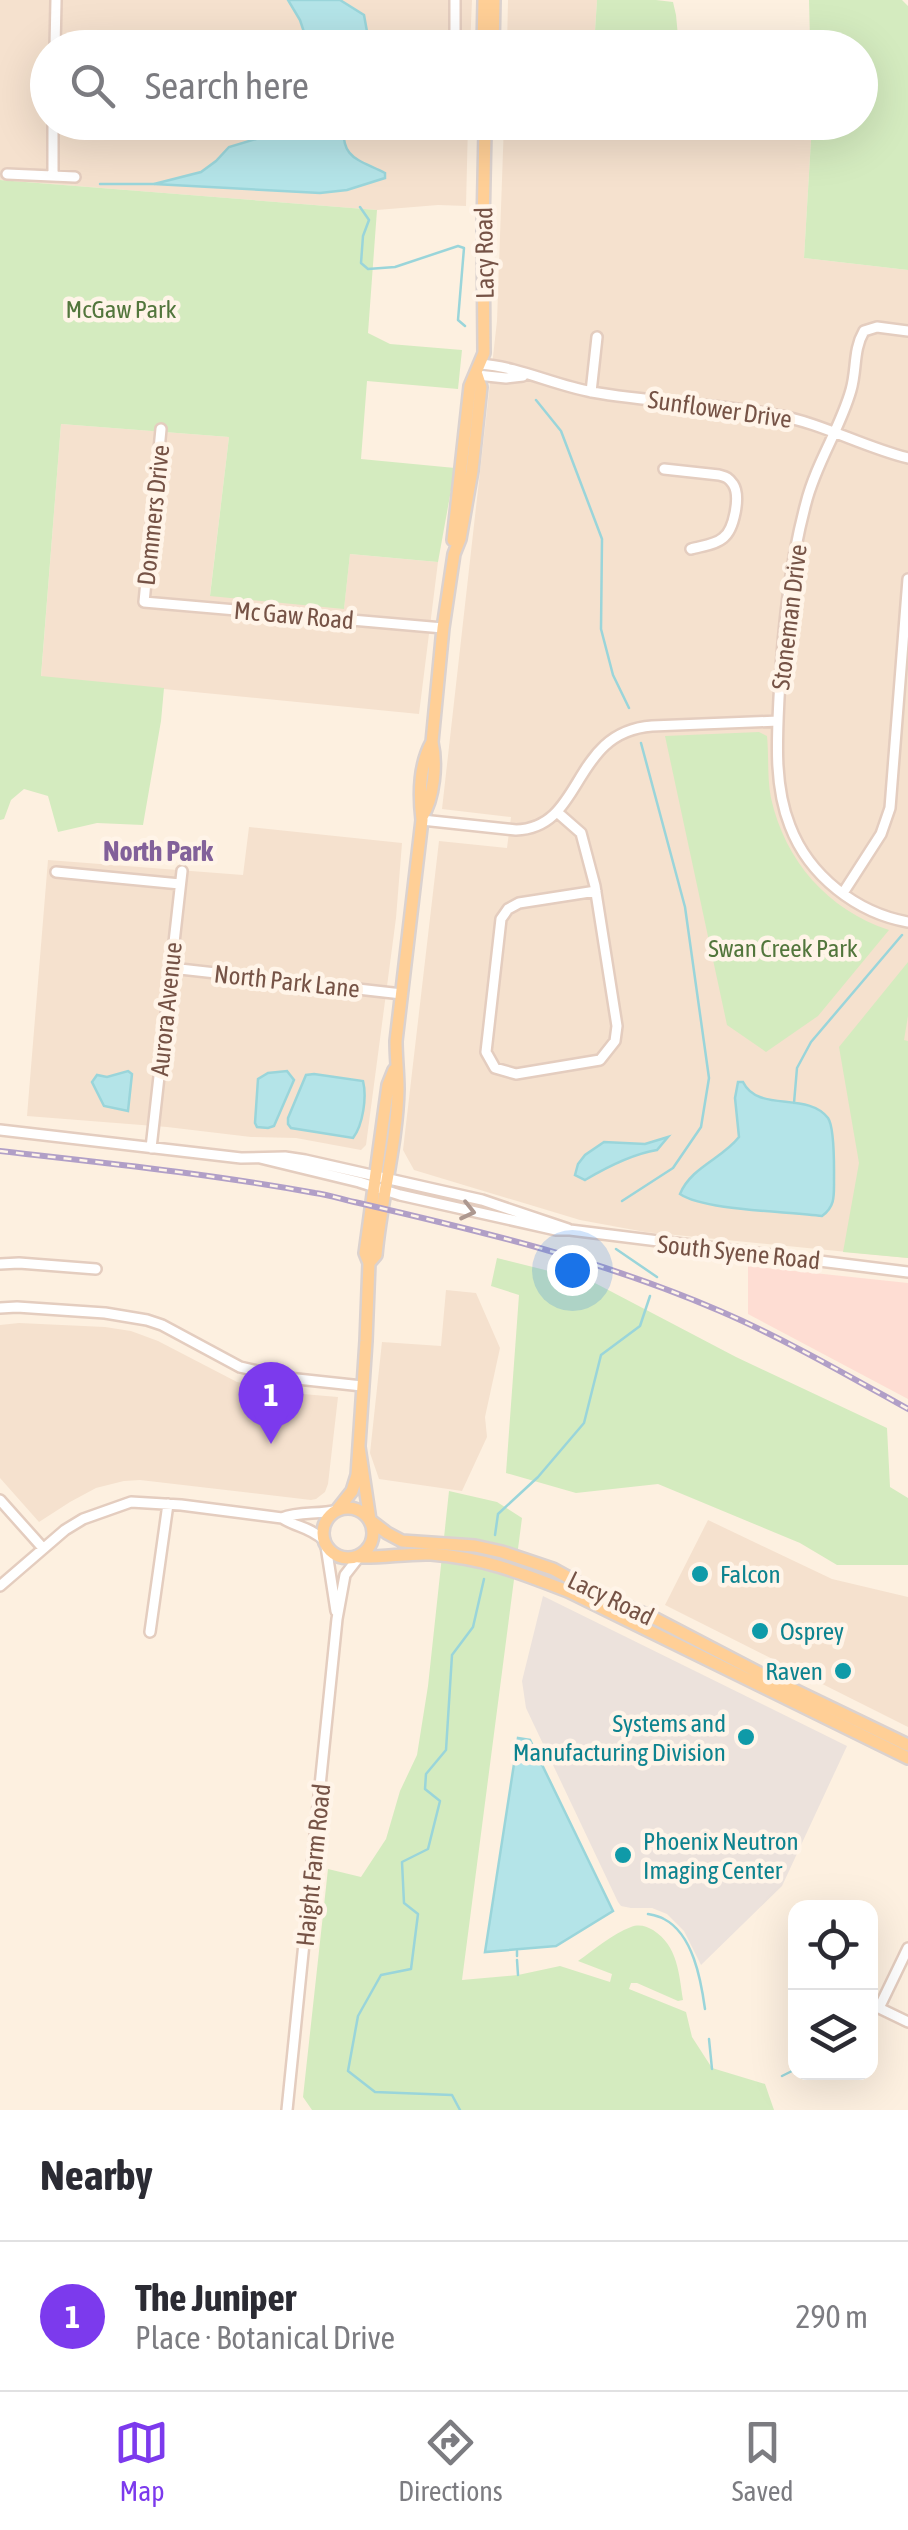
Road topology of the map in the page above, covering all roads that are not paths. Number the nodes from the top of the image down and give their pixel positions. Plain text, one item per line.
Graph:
1 (56, 0) edge
2 (456, 0) edge
3 (484, 0) edge
4 (494, 0) edge
5 (55, 30) edge
6 (455, 30) edge
7 (483, 30) edge
8 (493, 30) edge
9 (53, 140) edge
10 (486, 140) edge
11 (7, 174) dead end
12 (52, 176) junction
13 (74, 177) dead end
14 (908, 331) edge
15 (597, 337) dead end
16 (478, 370) junction
17 (590, 392) junction
18 (161, 429) dead end
19 (834, 432) junction
20 (908, 458) edge
21 (664, 468) dead end
22 (691, 549) dead end
23 (908, 579) edge
24 (144, 602) joint
25 (443, 628) junction
26 (778, 721) junction
27 (557, 812) junction
28 (422, 818) junction
29 (182, 871) dead end
30 (56, 872) dead end
31 (180, 884) junction
32 (596, 891) junction
33 (843, 893) junction
34 (908, 922) edge
35 (171, 968) junction
36 (402, 994) junction
37 (0, 1130) edge
38 (151, 1148) junction
39 (380, 1182) junction
40 (0, 1264) edge
41 (96, 1270) dead end
42 (908, 1272) edge
43 (0, 1308) edge
44 (362, 1386) junction
45 (359, 1447) junction
46 (0, 1500) edge
47 (168, 1504) junction
48 (337, 1510) junction
49 (282, 1518) junction
50 (370, 1520) junction
51 (325, 1543) junction
52 (42, 1547) junction
53 (359, 1557) junction
54 (0, 1586) edge
55 (337, 1619) junction
56 (150, 1632) dead end
57 (908, 1745) edge
58 (908, 1758) edge
59 (908, 1948) edge
60 (908, 2022) edge
61 (287, 2110) edge

1 - 5 street
2 - 6 street
3 - 7 main road
4 - 8 main road
9 - 12 street
10 - 16 main road, Lacy Road
11 - 12 street
12 - 13 street
14 - 19 street, Stoneman Drive
15 - 17 street
16 - 17 street, Sunflower Drive
16 - 25 main road, Lacy Road
17 - 19 street, Sunflower Drive
18 - 24 street, Dommers Drive
19 - 20 street, Sunflower Drive
19 - 26 street, Stoneman Drive
21 - 22 street
23 - 33 street
24 - 25 street, Mc Gaw Road
25 - 28 main road, Lacy Road
26 - 27 street
26 - 33 street, Stoneman Drive
27 - 28 street
27 - 32 street
28 - 36 main road, Lacy Road
29 - 31 street, Aurora Avenue
30 - 31 street
31 - 35 street, Aurora Avenue
32 - 32 street
33 - 34 street, Stoneman Drive
35 - 36 street, North Park Lane
35 - 38 street, Aurora Avenue
36 - 39 main road, Lacy Road
37 - 38 street, South Syene Road
38 - 39 street, South Syene Road
39 - 42 street, South Syene Road
39 - 44 main road, Lacy Road
40 - 41 street
43 - 44 street
44 - 45 main road, Lacy Road
45 - 48 main road, Lacy Road
45 - 50 main road, Lacy Road
46 - 52 street
47 - 49 street
47 - 52 street
47 - 56 street
48 - 49 street
48 - 50 main road
48 - 51 main road
49 - 51 street
50 - 53 main road
50 - 57 main road, Lacy Road
51 - 53 main road
51 - 55 street, Haight Farm Road
52 - 54 street
53 - 55 street, Haight Farm Road
53 - 58 main road, Lacy Road
55 - 61 street, Haight Farm Road
59 - 60 street

